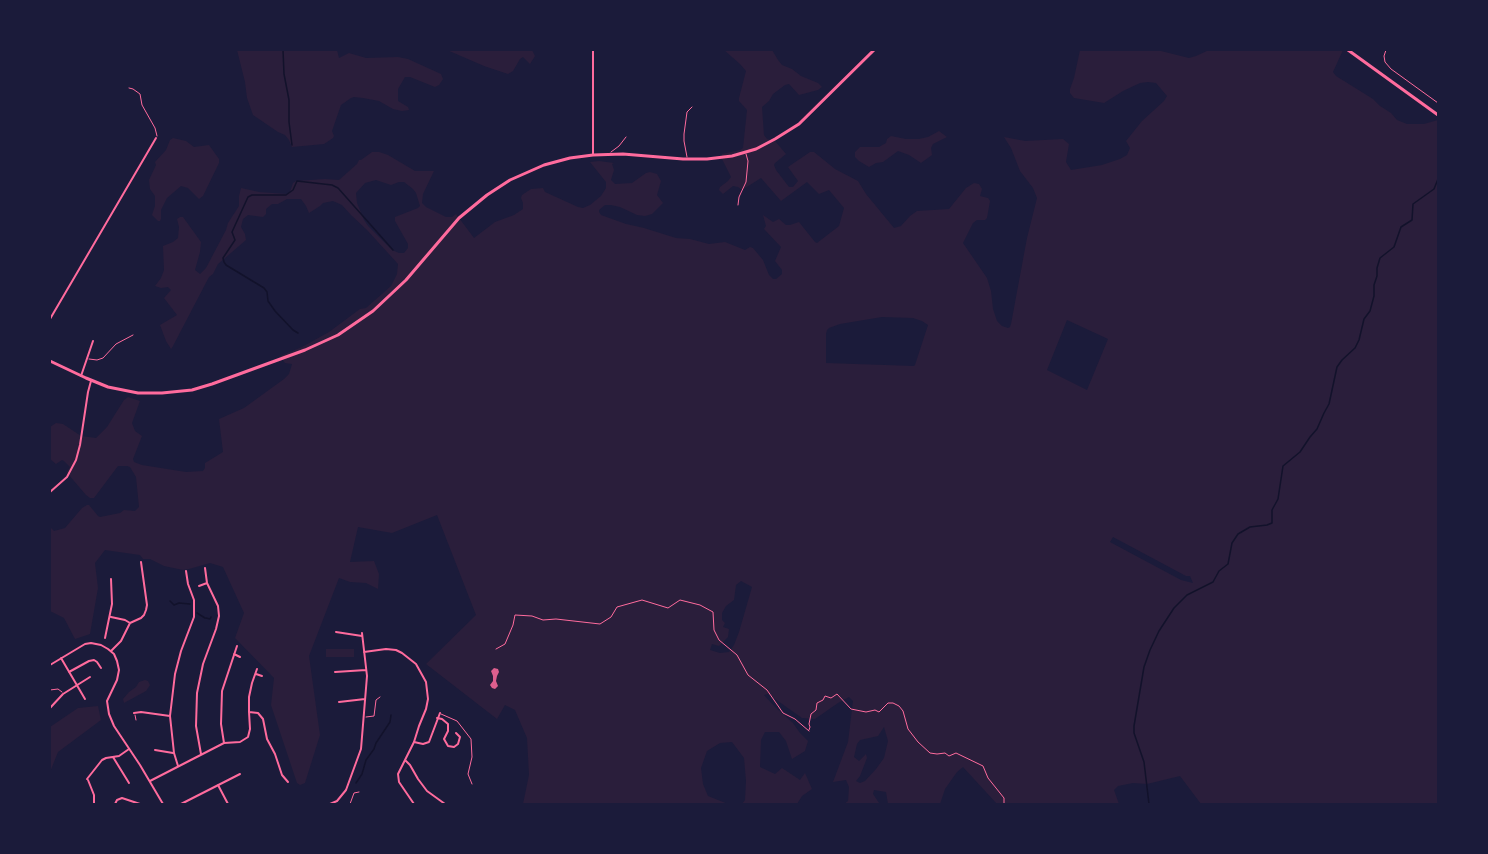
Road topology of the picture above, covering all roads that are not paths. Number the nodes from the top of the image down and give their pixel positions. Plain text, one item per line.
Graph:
1 (594, 50) edge
2 (874, 50) edge
3 (1348, 50) edge
4 (1386, 50) edge
5 (129, 88) dead end
6 (1438, 103) edge
7 (692, 107) dead end
8 (1438, 115) edge
9 (626, 137) dead end
10 (156, 138) joint
11 (745, 152) junction
12 (610, 154) junction
13 (593, 155) junction
14 (687, 159) junction
15 (738, 205) dead end
16 (50, 319) edge
17 (133, 336) dead end
18 (93, 341) dead end
19 (87, 358) junction
20 (50, 360) edge
21 (81, 376) junction
22 (92, 381) junction
23 (50, 492) edge
24 (141, 562) dead end
25 (205, 568) dead end
26 (186, 572) dead end
27 (111, 579) dead end
28 (207, 583) junction
29 (199, 586) dead end
30 (110, 617) junction
31 (130, 623) junction
32 (336, 632) dead end
33 (105, 638) dead end
34 (237, 646) dead end
35 (111, 651) junction
36 (364, 652) junction
37 (234, 654) junction
38 (240, 657) dead end
39 (61, 658) junction
40 (50, 665) edge
41 (101, 669) dead end
42 (257, 669) dead end
43 (366, 670) junction
44 (69, 672) junction
45 (334, 672) dead end
46 (256, 674) junction
47 (262, 676) dead end
48 (90, 677) dead end
49 (77, 686) junction
50 (50, 690) edge
51 (63, 694) junction
52 (380, 697) dead end
53 (85, 699) dead end
54 (365, 699) junction
55 (339, 702) dead end
56 (50, 708) edge
57 (249, 712) junction
58 (134, 713) joint
59 (440, 713) joint
60 (170, 716) junction
61 (364, 716) junction
62 (437, 718) junction
63 (136, 720) dead end
64 (456, 733) dead end
65 (414, 742) junction
66 (224, 743) junction
67 (130, 749) junction
68 (155, 750) dead end
69 (174, 753) junction
70 (201, 754) junction
71 (113, 757) junction
72 (405, 760) junction
73 (178, 766) junction
74 (240, 774) dead end
75 (150, 781) junction
76 (288, 782) dead end
77 (129, 783) dead end
78 (472, 784) dead end
79 (218, 785) junction
80 (359, 792) dead end
81 (94, 804) edge
82 (115, 804) edge
83 (140, 804) edge
84 (163, 804) edge
85 (181, 804) edge
86 (228, 804) edge
87 (330, 804) edge
88 (351, 804) edge
89 (414, 804) edge
90 (446, 804) edge

1 - 13 street
2 - 11 main road
3 - 8 main road
4 - 6 lane
5 - 10 lane
7 - 14 lane
9 - 12 lane
10 - 16 street
11 - 14 main road
11 - 15 lane
12 - 13 main road
12 - 14 main road
13 - 22 main road
17 - 19 lane
18 - 19 street
19 - 21 street
20 - 21 main road
21 - 22 main road
22 - 23 street
24 - 31 street
25 - 28 street
26 - 60 street
27 - 30 street
28 - 29 street
28 - 70 street
30 - 31 street
30 - 33 street
31 - 35 street
32 - 36 street
34 - 37 street
35 - 39 street
35 - 67 street
36 - 43 street
36 - 65 street
37 - 38 street
37 - 66 street
39 - 40 street
39 - 44 street
41 - 44 street
42 - 46 street
43 - 45 street
43 - 54 street
44 - 49 street
46 - 47 street
46 - 57 street
48 - 49 street
49 - 51 street
49 - 53 street
50 - 51 lane
51 - 56 street
52 - 61 lane
54 - 55 street
54 - 61 street
57 - 66 street
57 - 76 street
58 - 60 street
58 - 63 lane
59 - 62 street
59 - 78 lane
60 - 69 street
61 - 87 street
62 - 64 street
62 - 65 street
65 - 72 street
66 - 70 street
67 - 71 street
67 - 75 street
68 - 69 street
69 - 73 street
70 - 73 street
71 - 77 street
71 - 81 street
72 - 89 street
72 - 90 street
73 - 75 street
74 - 79 street
75 - 84 street
79 - 85 street
79 - 86 street
80 - 88 lane
82 - 83 street

